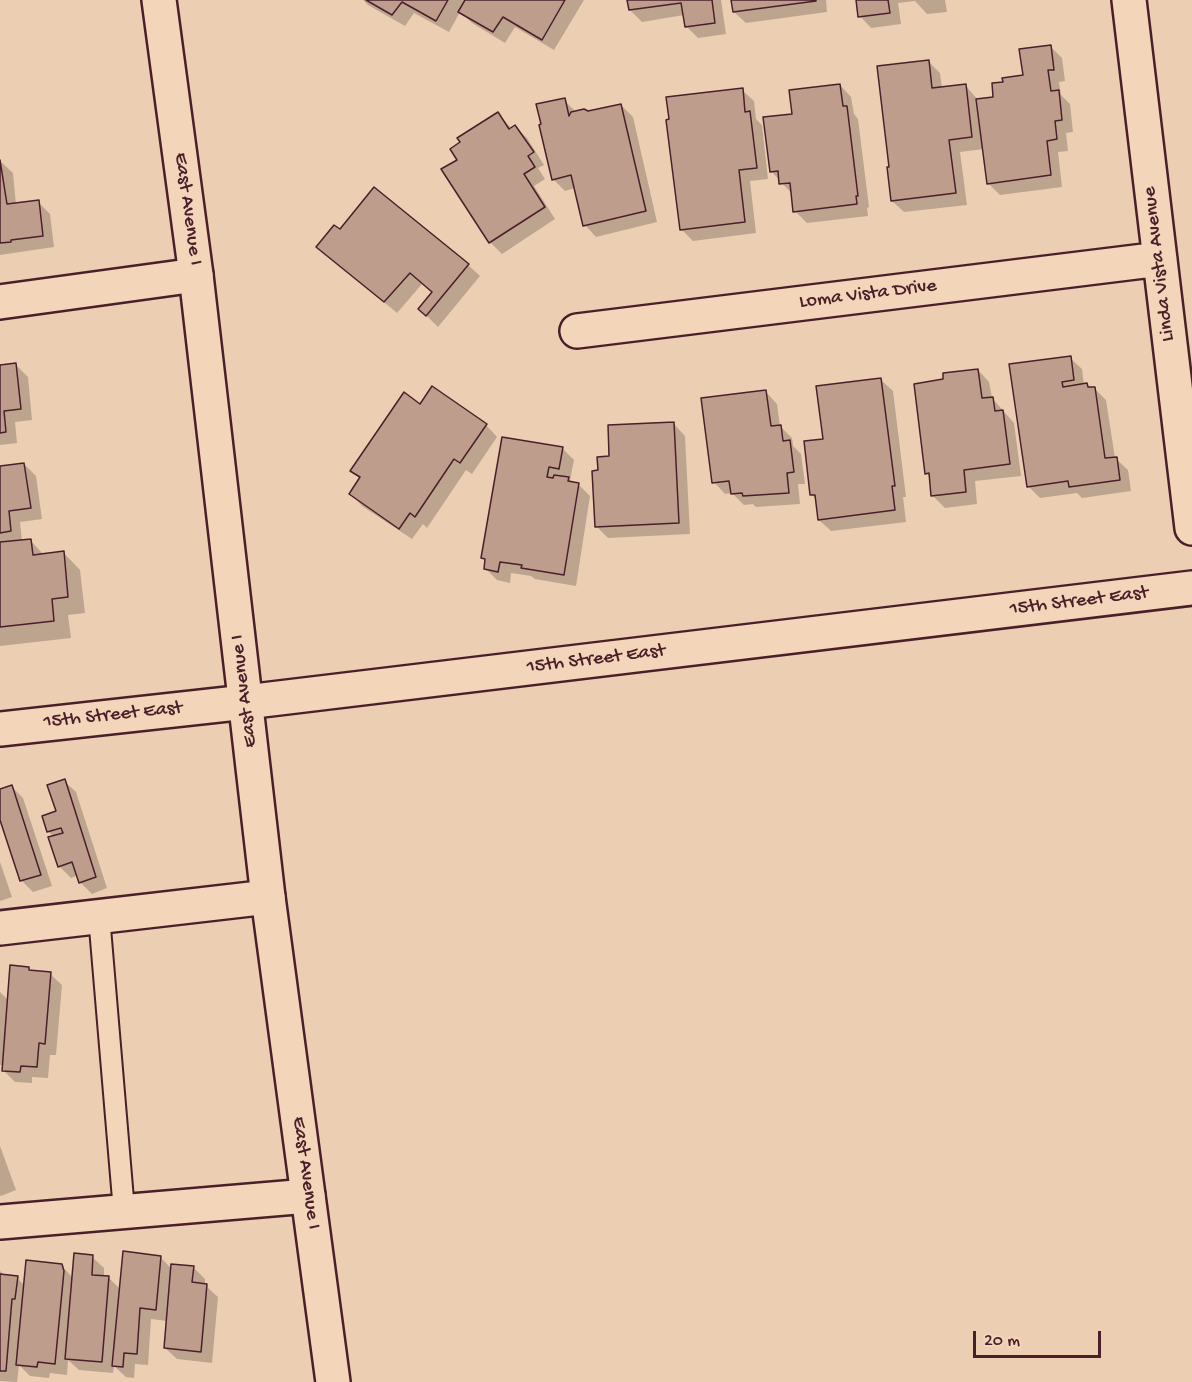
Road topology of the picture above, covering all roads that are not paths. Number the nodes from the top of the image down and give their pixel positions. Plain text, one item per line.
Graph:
1 (159, 0) edge
2 (1128, 0) edge
3 (1160, 259) junction
4 (196, 275) junction
5 (0, 302) edge
6 (577, 331) dead end
7 (1192, 528) edge
8 (1192, 588) edge
9 (246, 702) junction
10 (0, 729) edge
11 (268, 897) junction
12 (99, 916) junction
13 (0, 928) edge
14 (308, 1196) junction
15 (124, 1212) junction
16 (0, 1222) edge
17 (333, 1382) edge

1 - 4 street, East Avenue I
2 - 3 street, Linda Vista Avenue
3 - 6 street, Loma Vista Drive
3 - 7 street, Linda Vista Avenue
4 - 5 street
4 - 9 street, East Avenue I
8 - 9 street, 15th Street East
9 - 10 street, 15th Street East
9 - 11 street, East Avenue I
11 - 12 street
11 - 14 street, East Avenue I
12 - 13 street
12 - 15 lane
14 - 15 street
14 - 17 street, East Avenue I
15 - 16 street

